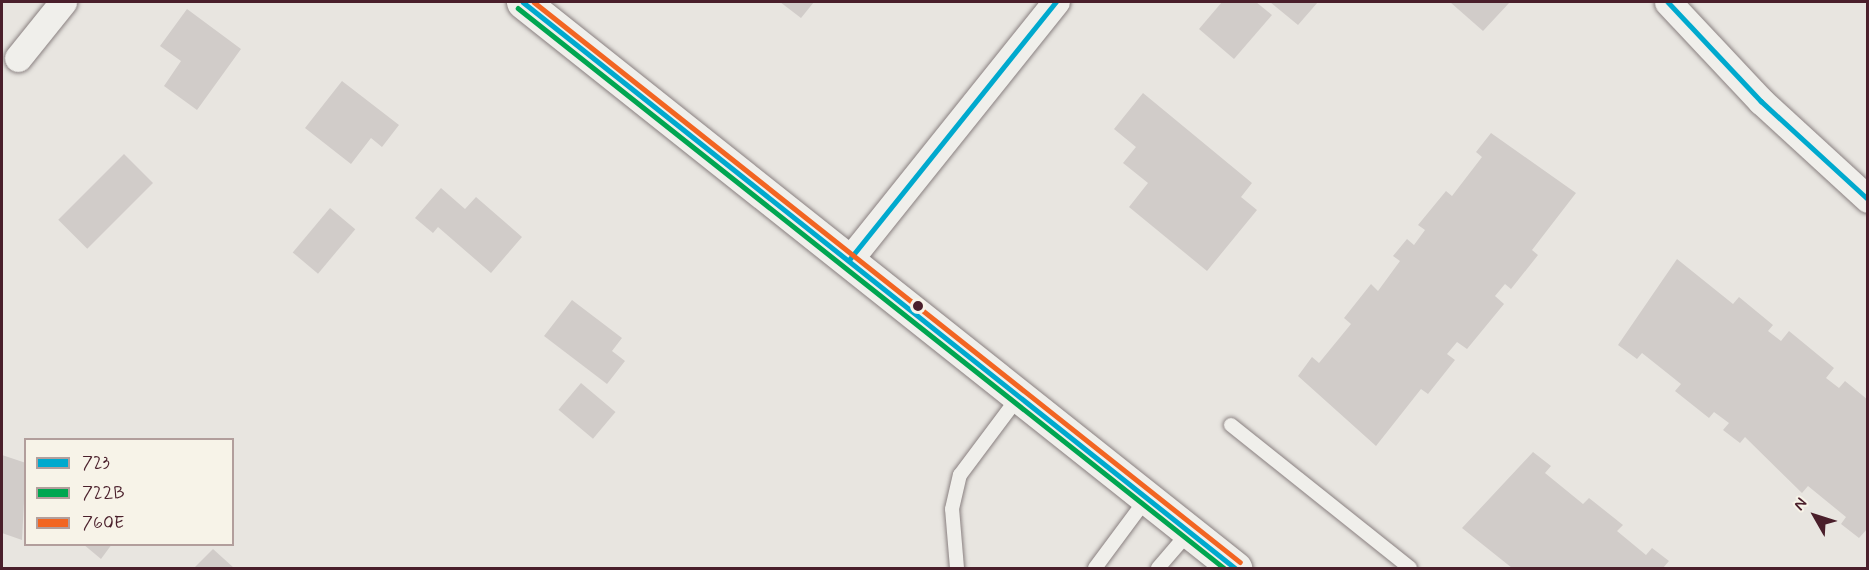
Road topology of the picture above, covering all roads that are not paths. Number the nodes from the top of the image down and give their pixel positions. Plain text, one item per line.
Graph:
1 (63, 2) edge
2 (523, 2) edge
3 (1056, 2) edge
4 (1668, 2) edge
5 (18, 58) dead end
6 (1868, 199) edge
7 (849, 260) junction
8 (1019, 396) junction
9 (1231, 424) dead end
10 (1147, 498) junction
11 (1189, 532) junction
12 (957, 568) edge
13 (1095, 568) edge
14 (1158, 568) edge
15 (1235, 568) edge
16 (1410, 568) edge

1 - 5 street
2 - 7 main road
3 - 7 street
4 - 6 street
7 - 8 main road
8 - 10 main road
8 - 12 lane
9 - 16 lane
10 - 11 main road
10 - 13 lane
11 - 14 lane
11 - 15 main road

